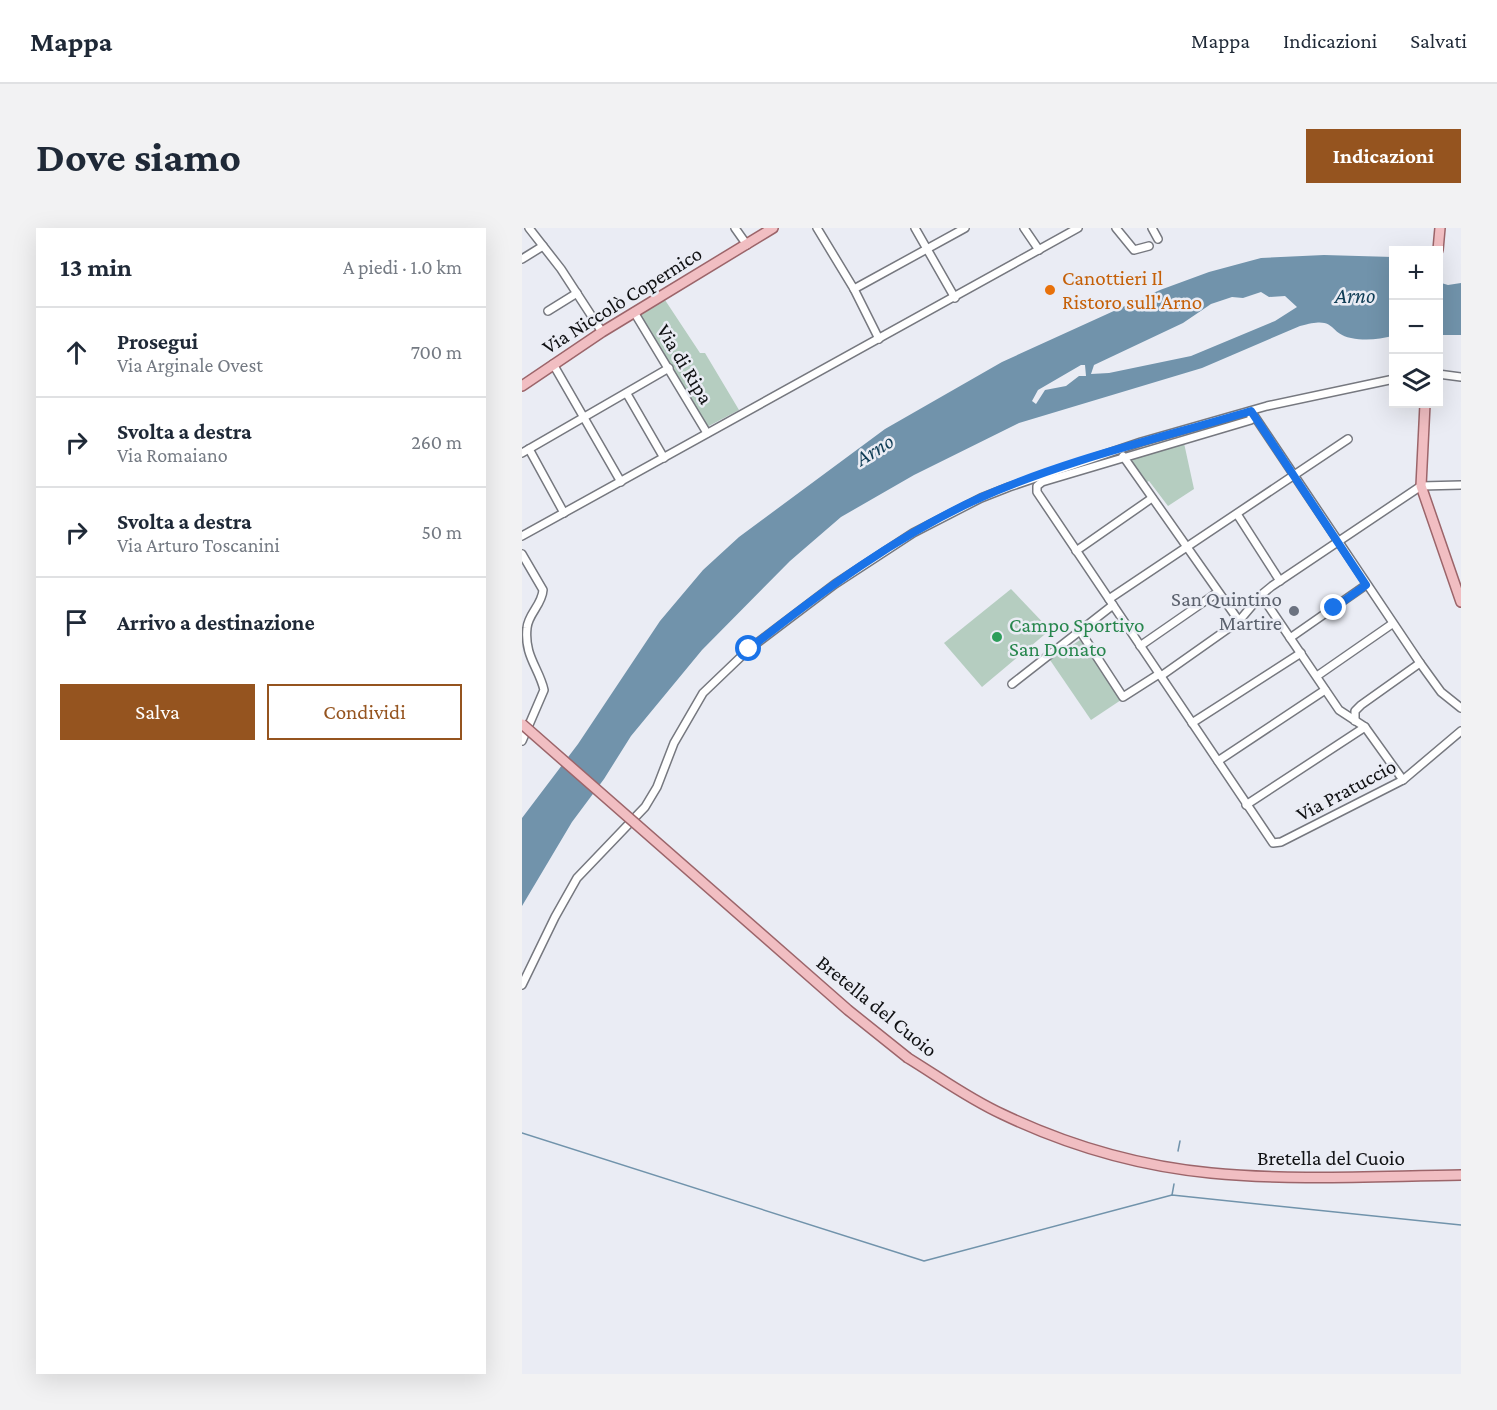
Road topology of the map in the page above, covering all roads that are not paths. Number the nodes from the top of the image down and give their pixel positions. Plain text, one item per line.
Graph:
1 (529, 228) edge
2 (735, 228) edge
3 (773, 228) edge
4 (817, 228) edge
5 (915, 228) edge
6 (965, 228) edge
7 (1024, 228) edge
8 (1078, 228) edge
9 (1116, 228) edge
10 (1152, 228) edge
11 (1440, 228) edge
12 (1158, 239) dead end
13 (747, 245) junction
14 (543, 246) junction
15 (1149, 246) dead end
16 (1439, 246) edge
17 (928, 249) junction
18 (1039, 250) junction
19 (522, 260) edge
20 (854, 289) junction
21 (577, 294) junction
22 (955, 298) junction
23 (548, 311) dead end
24 (634, 312) junction
25 (602, 332) junction
26 (879, 339) junction
27 (553, 364) junction
28 (669, 368) junction
29 (1443, 375) edge
30 (1461, 377) edge
31 (1389, 380) edge
32 (524, 381) edge
33 (627, 394) junction
34 (1425, 408) edge
35 (1251, 411) junction
36 (584, 419) junction
37 (707, 433) junction
38 (1348, 439) dead end
39 (525, 451) edge
40 (1123, 456) junction
41 (664, 458) junction
42 (1293, 476) junction
43 (621, 482) junction
44 (1461, 485) edge
45 (1421, 486) junction
46 (1152, 498) junction
47 (564, 513) junction
48 (1238, 514) junction
49 (522, 536) edge
50 (1337, 541) junction
51 (1188, 548) junction
52 (1076, 551) junction
53 (522, 554) edge
54 (1280, 581) junction
55 (1366, 585) junction
56 (1219, 594) junction
57 (1261, 595) junction
58 (1111, 602) junction
59 (1461, 602) edge
60 (1239, 621) junction
61 (1392, 624) junction
62 (1080, 631) junction
63 (1290, 638) junction
64 (1140, 646) junction
65 (1301, 653) junction
66 (1420, 663) junction
67 (1160, 675) junction
68 (1317, 676) junction
69 (1012, 684) dead end
70 (1325, 690) junction
71 (1461, 708) edge
72 (1355, 721) junction
73 (1192, 723) junction
74 (522, 724) edge
75 (1365, 728) junction
76 (1461, 731) edge
77 (522, 741) edge
78 (1218, 761) junction
79 (1403, 780) junction
80 (1246, 805) junction
81 (522, 985) edge
82 (1461, 1175) edge

1 - 14 street
2 - 13 street
3 - 13 main road, Via Niccolò Copernico
4 - 20 street
5 - 17 street
6 - 17 street
7 - 18 street
8 - 18 street
9 - 15 street
10 - 12 street
11 - 16 main road
13 - 24 main road, Via Niccolò Copernico
14 - 19 street
14 - 21 street
17 - 20 street
17 - 22 street
18 - 22 street
20 - 26 street
21 - 23 street
21 - 25 street
22 - 26 street
24 - 25 main road, Via Niccolò Copernico
24 - 28 street, Via di Ripa
25 - 27 main road, Via Niccolò Copernico
26 - 37 street
27 - 32 main road, Via Niccolò Copernico
27 - 36 street
28 - 33 street
28 - 37 street, Via di Ripa
29 - 30 street
31 - 35 street
33 - 36 street
33 - 41 street
34 - 45 main road
35 - 40 street
35 - 42 street
35 - 81 street
36 - 39 street
36 - 43 street
37 - 41 street
38 - 42 street
39 - 47 street
40 - 46 street
40 - 52 street
41 - 43 street
42 - 48 street
42 - 50 street
43 - 47 street
44 - 45 street
45 - 50 street
45 - 59 main road
46 - 51 street
46 - 52 street
47 - 49 street
48 - 51 street
48 - 54 street
50 - 54 street
50 - 55 street
51 - 56 street
51 - 58 street
52 - 58 street
53 - 77 street
54 - 57 street
55 - 61 street
55 - 63 street
56 - 60 street
56 - 64 street
57 - 60 street
57 - 63 street
58 - 62 street
58 - 64 street
60 - 67 street
61 - 66 street
61 - 68 street
62 - 67 street
62 - 69 street
63 - 65 street
64 - 67 street
65 - 68 street
65 - 73 street
66 - 71 street
66 - 72 street
67 - 73 street
68 - 70 street
70 - 72 street
70 - 78 street
72 - 75 street
73 - 78 street
74 - 82 main road, Bretella del Cuoio, bridge
75 - 79 street
75 - 80 street
76 - 79 street, Via Pratuccio
78 - 80 street
79 - 80 street, Via Pratuccio

